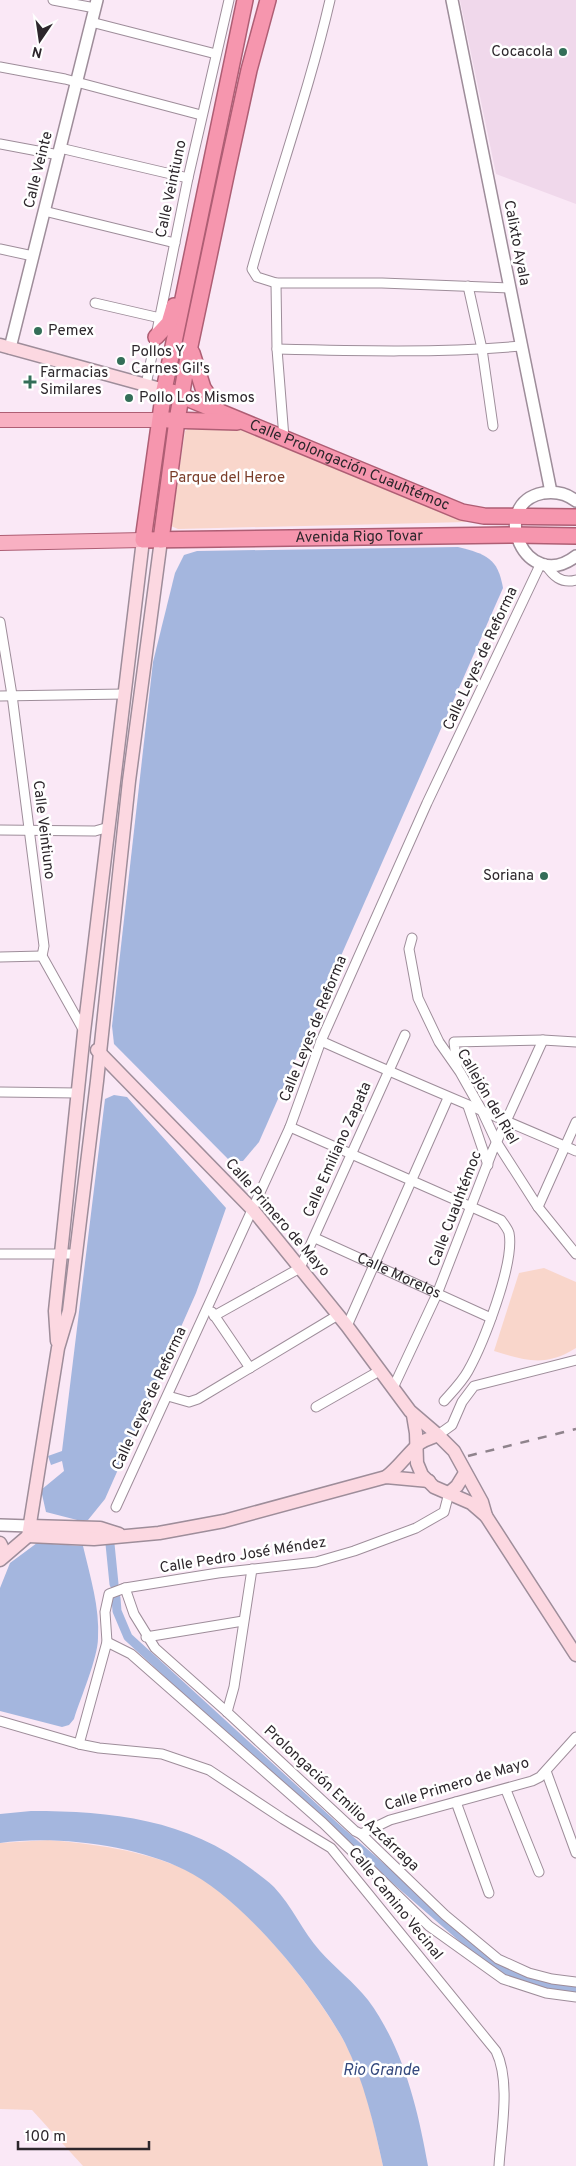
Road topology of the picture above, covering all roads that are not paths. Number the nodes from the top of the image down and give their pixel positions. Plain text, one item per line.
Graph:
1 (53, 0) edge
2 (229, 0) edge
3 (245, 0) edge
4 (268, 0) edge
5 (330, 0) edge
6 (452, 0) edge
7 (96, 4) edge
8 (92, 22) junction
9 (216, 54) junction
10 (0, 67) edge
11 (76, 83) junction
12 (201, 115) junction
13 (0, 144) edge
14 (60, 152) junction
15 (188, 178) junction
16 (44, 211) junction
17 (175, 243) junction
18 (0, 249) edge
19 (33, 256) junction
20 (189, 273) junction
21 (276, 283) junction
22 (468, 286) junction
23 (510, 288) junction
24 (95, 303) dead end
25 (160, 318) junction
26 (156, 336) junction
27 (190, 346) junction
28 (521, 346) junction
29 (5, 347) edge
30 (277, 349) junction
31 (482, 349) junction
32 (146, 385) junction
33 (164, 390) junction
34 (182, 394) junction
35 (218, 410) junction
36 (0, 420) edge
37 (159, 420) junction
38 (177, 420) junction
39 (245, 422) junction
40 (493, 426) dead end
41 (284, 438) junction
42 (576, 486) edge
43 (551, 492) junction
44 (573, 499) edge
45 (517, 516) junction
46 (576, 517) edge
47 (515, 535) junction
48 (576, 536) edge
49 (143, 540) junction
50 (160, 540) junction
51 (0, 543) edge
52 (576, 556) edge
53 (543, 564) junction
54 (576, 580) edge
55 (0, 622) edge
56 (124, 694) junction
57 (0, 696) edge
58 (12, 696) junction
59 (108, 827) junction
60 (0, 830) edge
61 (28, 830) junction
62 (412, 938) dead end
63 (42, 956) junction
64 (0, 957) edge
65 (84, 1032) junction
66 (405, 1035) dead end
67 (543, 1040) junction
68 (320, 1041) junction
69 (576, 1042) edge
70 (100, 1054) junction
71 (457, 1068) junction
72 (117, 1071) junction
73 (388, 1071) junction
74 (97, 1082) junction
75 (0, 1092) edge
76 (77, 1093) junction
77 (448, 1098) junction
78 (468, 1106) junction
79 (482, 1112) junction
80 (507, 1120) junction
81 (576, 1122) edge
82 (290, 1127) junction
83 (497, 1143) junction
84 (565, 1146) junction
85 (576, 1151) edge
86 (351, 1155) junction
87 (488, 1165) junction
88 (411, 1181) junction
89 (538, 1207) junction
90 (472, 1208) junction
91 (253, 1210) junction
92 (314, 1238) junction
93 (0, 1254) edge
94 (74, 1254) junction
95 (576, 1254) edge
96 (61, 1255) junction
97 (374, 1266) junction
98 (300, 1268) junction
99 (437, 1294) junction
100 (208, 1306) junction
101 (338, 1315) junction
102 (214, 1316) junction
103 (488, 1316) junction
104 (347, 1326) junction
105 (58, 1348) junction
106 (576, 1360) edge
107 (250, 1368) junction
108 (381, 1370) junction
109 (467, 1372) junction
110 (474, 1386) junction
111 (393, 1388) junction
112 (168, 1396) junction
113 (444, 1401) dead end
114 (316, 1408) dead end
115 (413, 1414) junction
116 (438, 1434) junction
117 (416, 1447) junction
118 (465, 1473) junction
119 (386, 1477) junction
120 (429, 1482) junction
121 (449, 1493) junction
122 (116, 1506) dead end
123 (486, 1516) junction
124 (0, 1525) edge
125 (29, 1531) junction
126 (0, 1543) edge
127 (0, 1554) edge
128 (0, 1560) edge
129 (252, 1568) junction
130 (125, 1588) junction
131 (243, 1621) junction
132 (146, 1637) junction
133 (107, 1642) junction
134 (576, 1654) edge
135 (227, 1712) junction
136 (0, 1721) edge
137 (576, 1737) edge
138 (79, 1744) junction
139 (546, 1771) junction
140 (506, 1790) junction
141 (456, 1802) junction
142 (361, 1834) junction
143 (576, 1853) edge
144 (539, 1872) dead end
145 (489, 1893) dead end
146 (576, 1982) edge
147 (576, 1997) edge
148 (499, 2166) edge

1 - 7 street
2 - 9 street, Calle Veintiuno
3 - 20 highway
4 - 27 highway
5 - 21 street
6 - 23 street, Calixto Ayala
7 - 8 street, Calle Veinte
8 - 9 street
8 - 11 street, Calle Veinte
9 - 12 street, Calle Veintiuno
10 - 11 street
11 - 12 street
11 - 14 street, Calle Veinte
12 - 15 street, Calle Veintiuno
13 - 14 street
14 - 15 street
14 - 16 street, Calle Veinte
15 - 17 street, Calle Veintiuno
16 - 17 street
16 - 19 street, Calle Veinte
17 - 25 street, Calle Veintiuno
18 - 19 street
19 - 29 street, Calle Veinte
20 - 26 highway
20 - 33 highway
21 - 22 street
21 - 30 street
22 - 23 street
22 - 31 street
23 - 28 street, Calixto Ayala
24 - 25 street
25 - 26 street, Calle Veintiuno
26 - 32 street, Calle Veintiuno
27 - 34 highway
27 - 35 highway
28 - 31 street
28 - 43 street, Calixto Ayala
29 - 32 main road
30 - 31 street
30 - 41 street
31 - 40 street
32 - 33 main road
33 - 34 highway, Calle Prolongación Cuauhtémoc
33 - 37 highway
34 - 35 highway, Calle Prolongación Cuauhtémoc
34 - 38 highway
35 - 39 highway, Calle Prolongación Cuauhtémoc
36 - 37 main road
37 - 38 highway
37 - 49 highway
38 - 39 highway
38 - 50 highway
39 - 41 highway, Calle Prolongación Cuauhtémoc
41 - 45 highway, Calle Prolongación Cuauhtémoc
42 - 44 street
43 - 44 street
43 - 45 street
45 - 46 highway
45 - 47 street
47 - 48 highway, Avenida Rigo Tovar
47 - 50 highway, Avenida Rigo Tovar
47 - 53 street
49 - 50 highway, Avenida Rigo Tovar
49 - 51 main road
49 - 56 main road
50 - 70 main road
52 - 53 street
53 - 54 street
53 - 68 street, Calle Leyes de Reforma
55 - 58 street, Calle Veintiuno
56 - 58 street
56 - 59 main road
57 - 58 street
58 - 61 street, Calle Veintiuno
59 - 61 street
59 - 65 main road
60 - 61 street
61 - 63 street, Calle Veintiuno
62 - 71 street, Callejón del Riel
63 - 64 street
63 - 65 street, Calle Veintiuno
65 - 70 main road, Calle Primero de Mayo
65 - 76 main road
66 - 73 street, Calle Emiliano Zapata
67 - 69 street
67 - 71 street
67 - 80 street, Calle Cuauhtémoc
68 - 73 street
68 - 82 street, Calle Leyes de Reforma
70 - 72 main road, Calle Primero de Mayo
70 - 74 main road
71 - 79 street, Callejón del Riel
72 - 74 main road
72 - 91 main road, Calle Primero de Mayo
73 - 77 street
73 - 86 street, Calle Emiliano Zapata
74 - 94 main road
75 - 76 street
76 - 96 main road
77 - 78 street
77 - 88 street
78 - 79 street
78 - 87 street
79 - 80 street
79 - 83 street, Callejón del Riel
80 - 83 street, Calle Cuauhtémoc
80 - 84 street
81 - 84 street
82 - 86 street
82 - 91 street, Calle Leyes de Reforma
83 - 87 street, Calle Cuauhtémoc
83 - 89 street, Callejón del Riel
84 - 85 street
84 - 89 street
86 - 88 street
86 - 92 street, Calle Emiliano Zapata
87 - 90 street, Calle Cuauhtémoc
88 - 90 street
88 - 97 street
89 - 95 street, Callejón del Riel
90 - 99 street, Calle Cuauhtémoc
90 - 103 street
91 - 98 main road, Calle Primero de Mayo
91 - 100 street, Calle Leyes de Reforma
92 - 97 street, Calle Morelos
92 - 98 street, Calle Emiliano Zapata
93 - 96 street
94 - 96 street
94 - 105 main road
96 - 105 main road
97 - 99 street, Calle Morelos
97 - 104 street
98 - 101 main road, Calle Primero de Mayo
98 - 102 street
99 - 103 street, Calle Morelos
99 - 111 street, Calle Cuauhtémoc
100 - 102 street
100 - 112 street, Calle Leyes de Reforma
101 - 104 main road, Calle Primero de Mayo
101 - 107 street
102 - 107 street
103 - 109 street
104 - 108 main road, Calle Primero de Mayo
105 - 125 main road
106 - 110 street
107 - 112 street
108 - 111 main road, Calle Primero de Mayo
108 - 114 street
109 - 110 street
109 - 113 street
110 - 116 street
111 - 115 main road, Calle Primero de Mayo
112 - 122 street, Calle Leyes de Reforma
115 - 116 main road, Calle Primero de Mayo
115 - 117 main road
116 - 117 main road
116 - 118 main road, Calle Primero de Mayo
117 - 119 main road
117 - 120 main road
118 - 121 main road
118 - 123 main road, Calle Primero de Mayo
119 - 120 main road
119 - 125 main road
120 - 121 main road, Calle Primero de Mayo
121 - 123 main road, Calle Primero de Mayo
121 - 129 street, Calle Pedro José Méndez
123 - 134 main road, Calle Primero de Mayo
124 - 125 street
125 - 128 main road
126 - 127 main road
129 - 130 street, Calle Pedro José Méndez
129 - 131 street
130 - 132 street, Prolongación Emilio Azcárraga
130 - 133 street, Calle Pedro José Méndez
131 - 132 street
131 - 135 street
132 - 135 street, Prolongación Emilio Azcárraga
133 - 138 street
133 - 147 street
135 - 142 street, Prolongación Emilio Azcárraga
136 - 138 street, Calle Camino Vecinal
137 - 139 street, Calle Primero de Mayo
138 - 148 street, Calle Camino Vecinal
139 - 140 street, Calle Primero de Mayo
139 - 143 street
140 - 141 street, Calle Primero de Mayo
140 - 144 street
141 - 142 street, Calle Primero de Mayo
141 - 145 street
142 - 146 street, Prolongación Emilio Azcárraga

